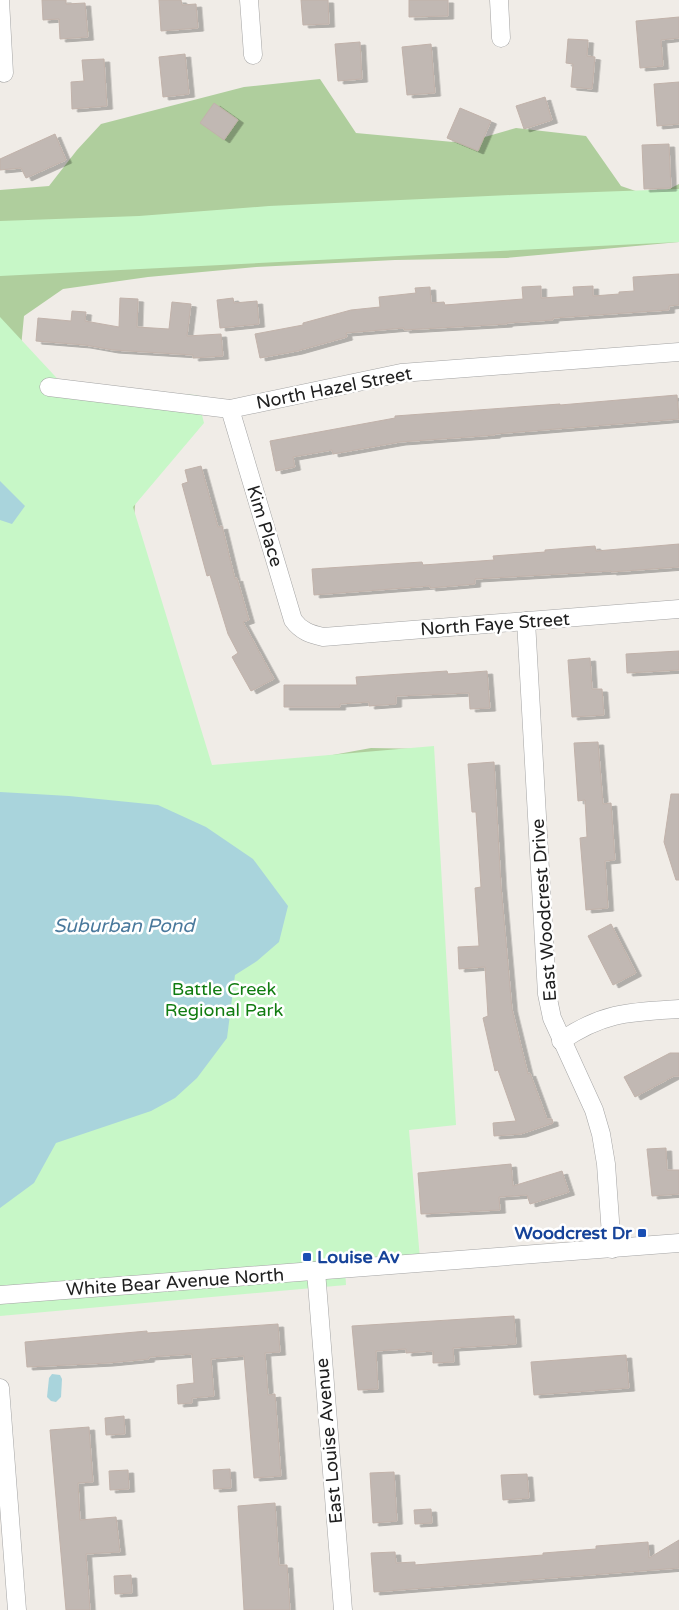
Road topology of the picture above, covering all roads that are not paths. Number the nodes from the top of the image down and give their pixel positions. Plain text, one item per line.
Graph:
1 (0, 0) edge
2 (249, 0) edge
3 (499, 0) edge
4 (501, 38) dead end
5 (253, 55) dead end
6 (4, 73) dead end
7 (679, 352) edge
8 (49, 387) dead end
9 (230, 409) junction
10 (679, 609) edge
11 (526, 621) junction
12 (311, 635) joint
13 (679, 1009) edge
14 (561, 1041) junction
15 (679, 1243) edge
16 (612, 1249) junction
17 (316, 1271) junction
18 (0, 1295) edge
19 (0, 1388) edge
20 (17, 1610) edge
21 (343, 1610) edge

1 - 6 street
2 - 5 street
3 - 4 street
7 - 9 street, North Hazel Street
8 - 9 street, North Hazel Street
9 - 12 street, Kim Place
10 - 11 street, North Faye Street
11 - 12 street, North Faye Street
11 - 14 street, East Woodcrest Drive
13 - 14 street
14 - 16 street, East Woodcrest Drive
15 - 16 street, White Bear Avenue North
16 - 17 street, White Bear Avenue North
17 - 18 street, White Bear Avenue North
17 - 21 street, East Louise Avenue
19 - 20 street

